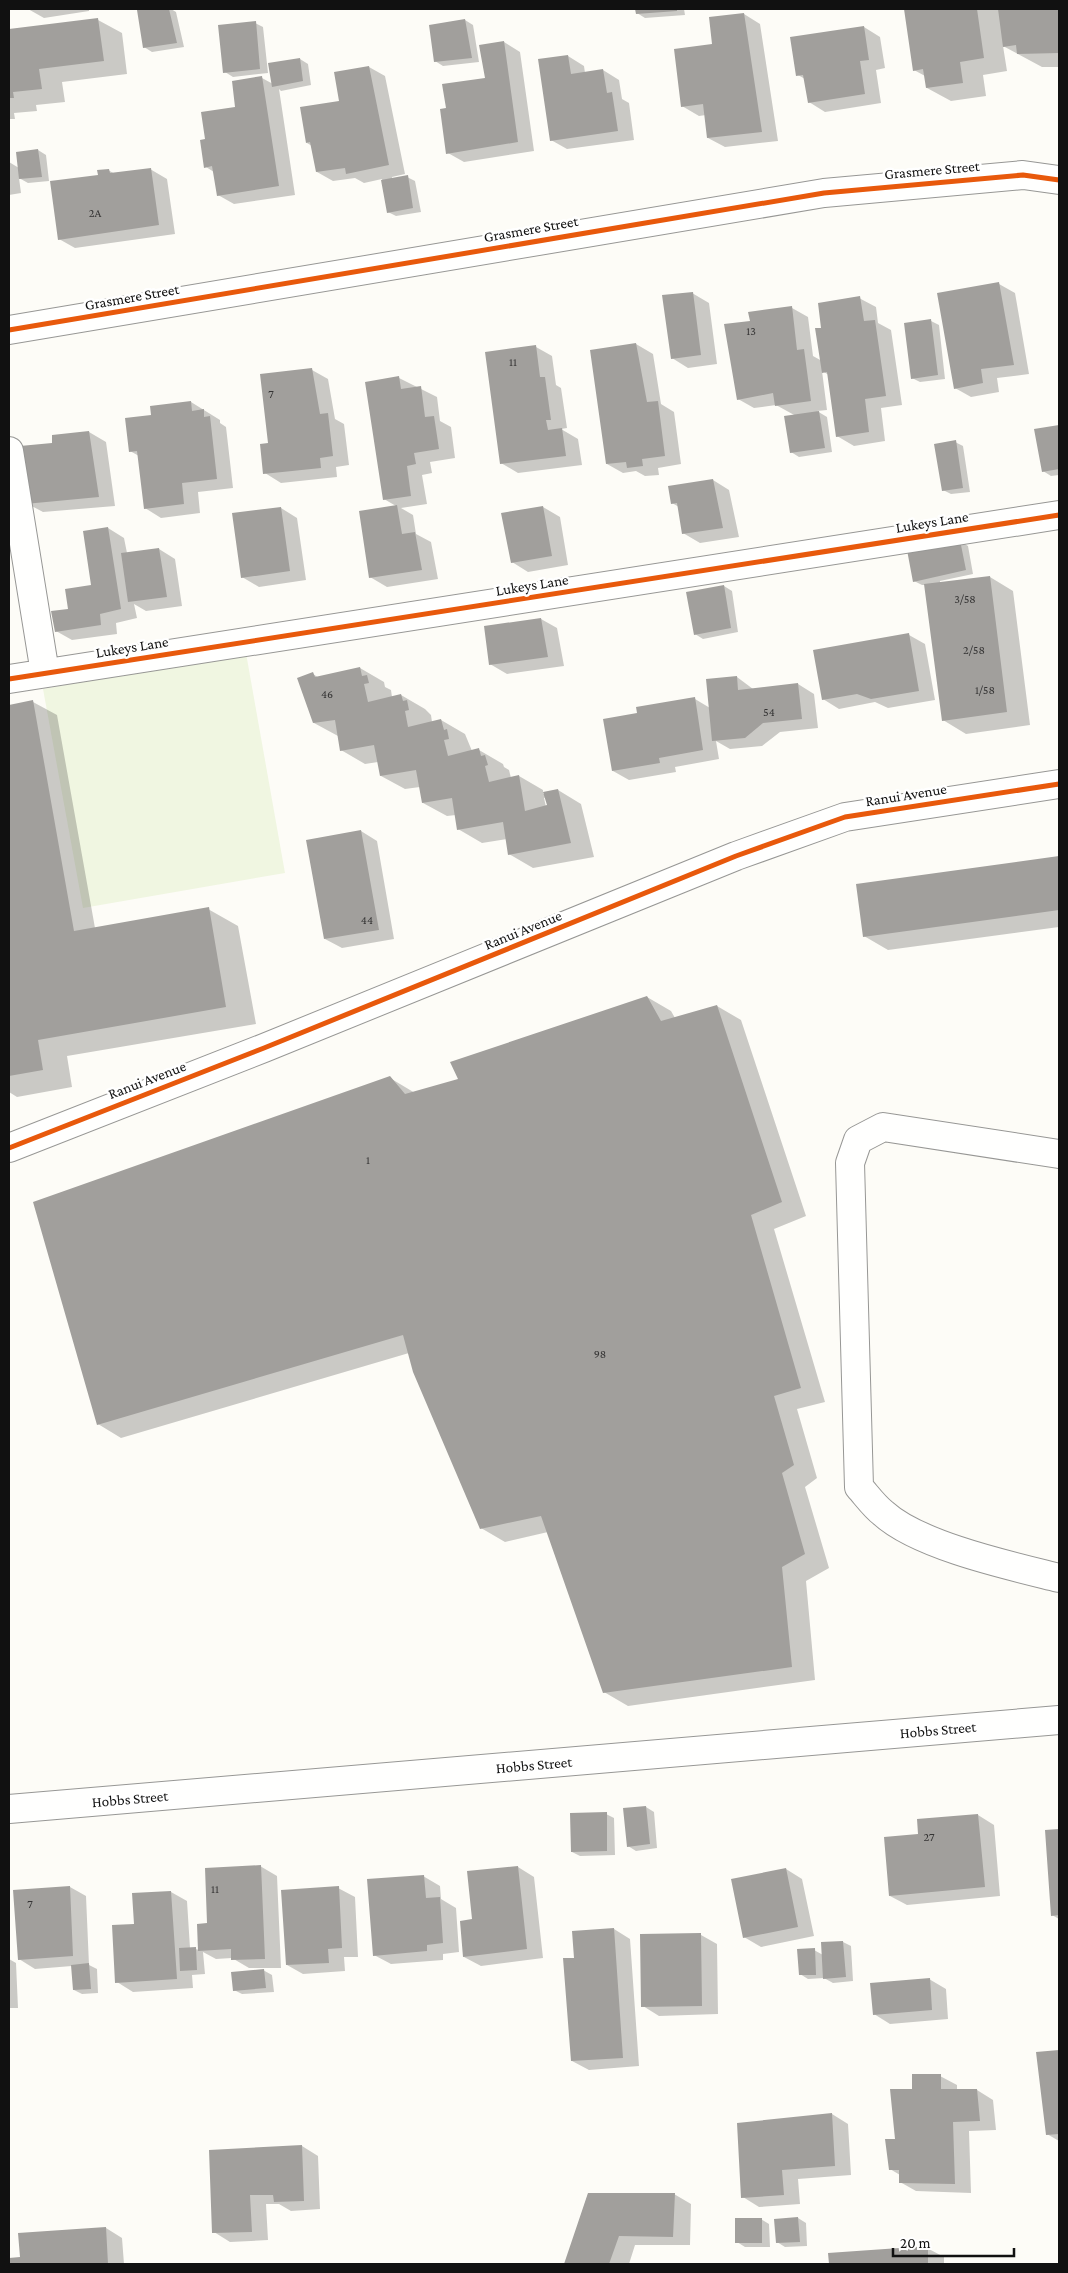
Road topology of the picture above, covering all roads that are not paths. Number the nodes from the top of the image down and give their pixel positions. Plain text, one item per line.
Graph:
1 (1059, 180) edge
2 (9, 330) edge
3 (9, 451) edge
4 (1059, 515) edge
5 (45, 673) junction
6 (9, 679) edge
7 (1059, 784) edge
8 (9, 1148) edge
9 (1059, 1154) edge
10 (1059, 1578) edge
11 (1059, 1720) edge
12 (9, 1809) edge

1 - 2 street, Grasmere Street
3 - 5 street
4 - 5 street, Lukeys Lane
5 - 6 street, Lukeys Lane
7 - 8 street, Ranui Avenue
9 - 10 street
11 - 12 street, Hobbs Street

